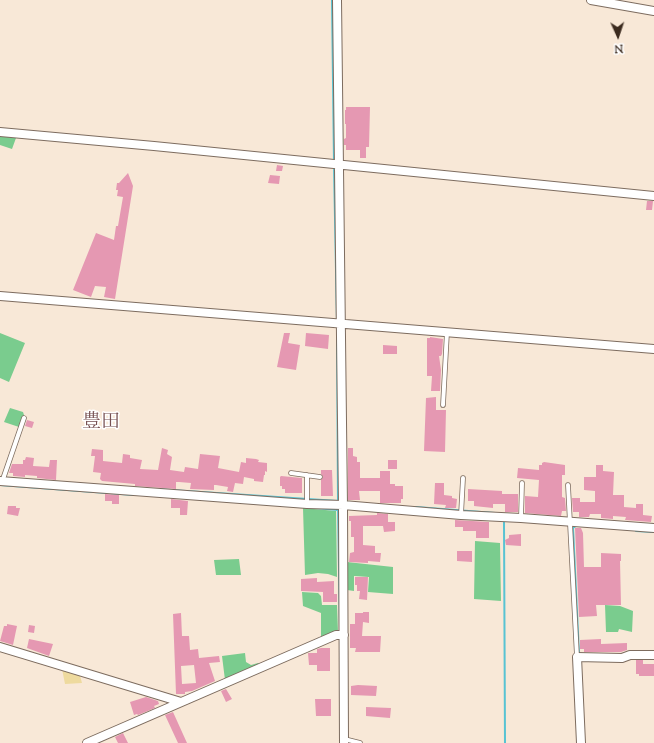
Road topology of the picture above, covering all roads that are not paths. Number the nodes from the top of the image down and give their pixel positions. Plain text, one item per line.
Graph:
1 (338, 0) edge
2 (591, 0) edge
3 (654, 11) edge
4 (0, 132) edge
5 (336, 164) junction
6 (654, 196) edge
7 (0, 296) edge
8 (338, 323) junction
9 (447, 332) junction
10 (654, 349) edge
11 (444, 405) dead end
12 (24, 418) dead end
13 (290, 473) dead end
14 (308, 475) junction
15 (320, 477) dead end
16 (463, 478) dead end
17 (2, 480) edge
18 (522, 483) dead end
19 (568, 485) dead end
20 (307, 500) junction
21 (340, 505) junction
22 (461, 512) junction
23 (521, 516) junction
24 (570, 519) junction
25 (654, 528) edge
26 (341, 635) junction
27 (0, 647) edge
28 (654, 655) edge
29 (578, 657) junction
30 (181, 702) junction
31 (346, 741) edge
32 (87, 743) edge
33 (360, 743) edge
34 (581, 743) edge

1 - 5 street
2 - 3 street
4 - 5 street
5 - 6 street
5 - 8 street
7 - 8 street
8 - 9 street
8 - 21 street
9 - 10 street
9 - 11 lane
12 - 17 lane
13 - 14 lane
14 - 15 lane
14 - 20 lane
16 - 22 lane
17 - 20 street
18 - 23 lane
19 - 24 lane
20 - 21 street
21 - 22 street
21 - 26 street
22 - 23 street
23 - 24 street
24 - 25 street
24 - 29 lane
26 - 30 street
26 - 31 street
27 - 30 street
28 - 29 street
29 - 34 street
30 - 32 street
31 - 33 lane

